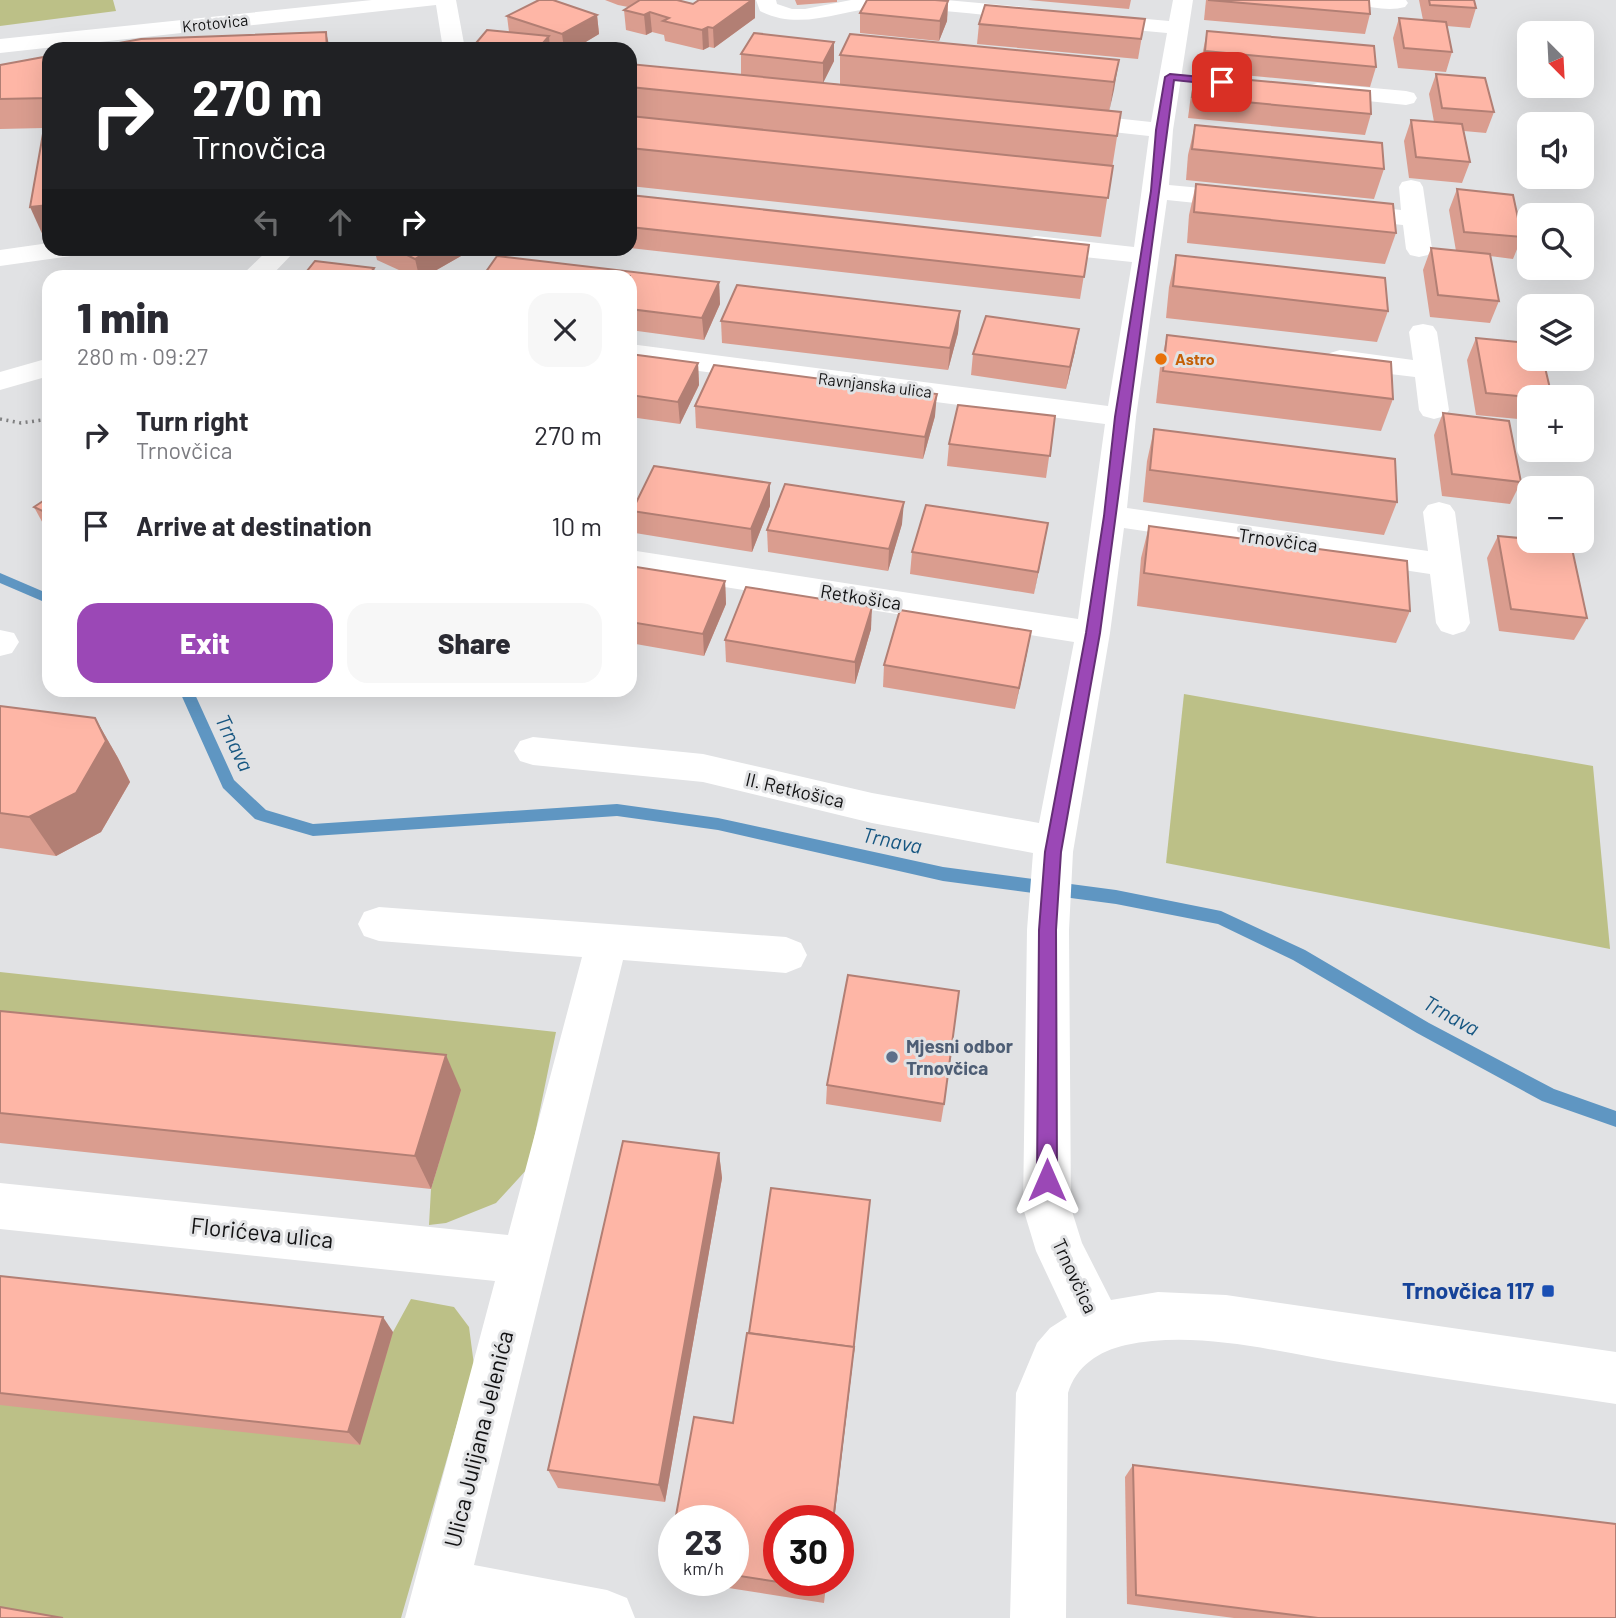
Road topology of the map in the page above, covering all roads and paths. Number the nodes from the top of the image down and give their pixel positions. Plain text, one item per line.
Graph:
1 (430, 0) edge
2 (446, 0) edge
3 (766, 0) edge
4 (1365, 0) edge
5 (1398, 9) edge
6 (1181, 14) edge
7 (453, 42) edge
8 (0, 46) edge
9 (1301, 89) edge
10 (1043, 118) edge
11 (1409, 125) edge
12 (1161, 130) junction
13 (1411, 187) dead end
14 (1156, 191) junction
15 (1269, 203) edge
16 (1321, 209) edge
17 (1414, 219) junction
18 (1017, 242) edge
19 (1419, 249) dead end
20 (42, 252) edge
21 (278, 256) edge
22 (1146, 256) junction
23 (0, 258) edge
24 (263, 270) edge
25 (1133, 332) junction
26 (1423, 332) dead end
27 (1166, 337) edge
28 (637, 354) edge
29 (1317, 356) edge
30 (42, 369) edge
31 (1427, 370) junction
32 (0, 381) edge
33 (1434, 410) dead end
34 (1121, 417) junction
35 (0, 419) edge
36 (42, 420) edge
37 (1439, 512) dead end
38 (1110, 516) junction
39 (637, 562) edge
40 (1446, 565) junction
41 (1453, 623) dead end
42 (1093, 633) junction
43 (533, 751) dead end
44 (1054, 847) junction
45 (379, 925) dead end
46 (607, 941) junction
47 (786, 955) dead end
48 (0, 1206) edge
49 (524, 1260) junction
50 (1099, 1328) junction
51 (1616, 1378) edge
52 (437, 1603) edge
53 (607, 1618) edge
54 (1038, 1618) edge

1 - 8 street, Krotovica
2 - 7 street
3 - 6 street
4 - 5 street
6 - 12 street, Trnovčica
9 - 11 street
10 - 12 street
12 - 14 street, Trnovčica
13 - 17 street
14 - 15 street
14 - 22 street, Trnovčica
16 - 17 street
17 - 19 street
18 - 22 street
20 - 23 street
21 - 24 street
22 - 25 street, Trnovčica
25 - 27 street
25 - 34 street, Trnovčica
26 - 31 street
28 - 34 street, Ravnjanska ulica
29 - 31 street
30 - 32 street
31 - 33 street
34 - 38 street, Trnovčica
35 - 36 path
37 - 40 street
38 - 40 street, Trnovčica
38 - 42 street, Trnovčica
39 - 42 street, Retkošica
40 - 41 street
42 - 44 street, Trnovčica
43 - 44 street, II. Retkošica
44 - 50 street, Trnovčica
45 - 46 street
46 - 47 street
46 - 49 street, Ulica Julijana Jelenića
48 - 49 street, Florićeva ulica
49 - 52 street, Ulica Julijana Jelenića
50 - 51 street, Trnovčica
50 - 54 street, Trnovčica
52 - 53 street

